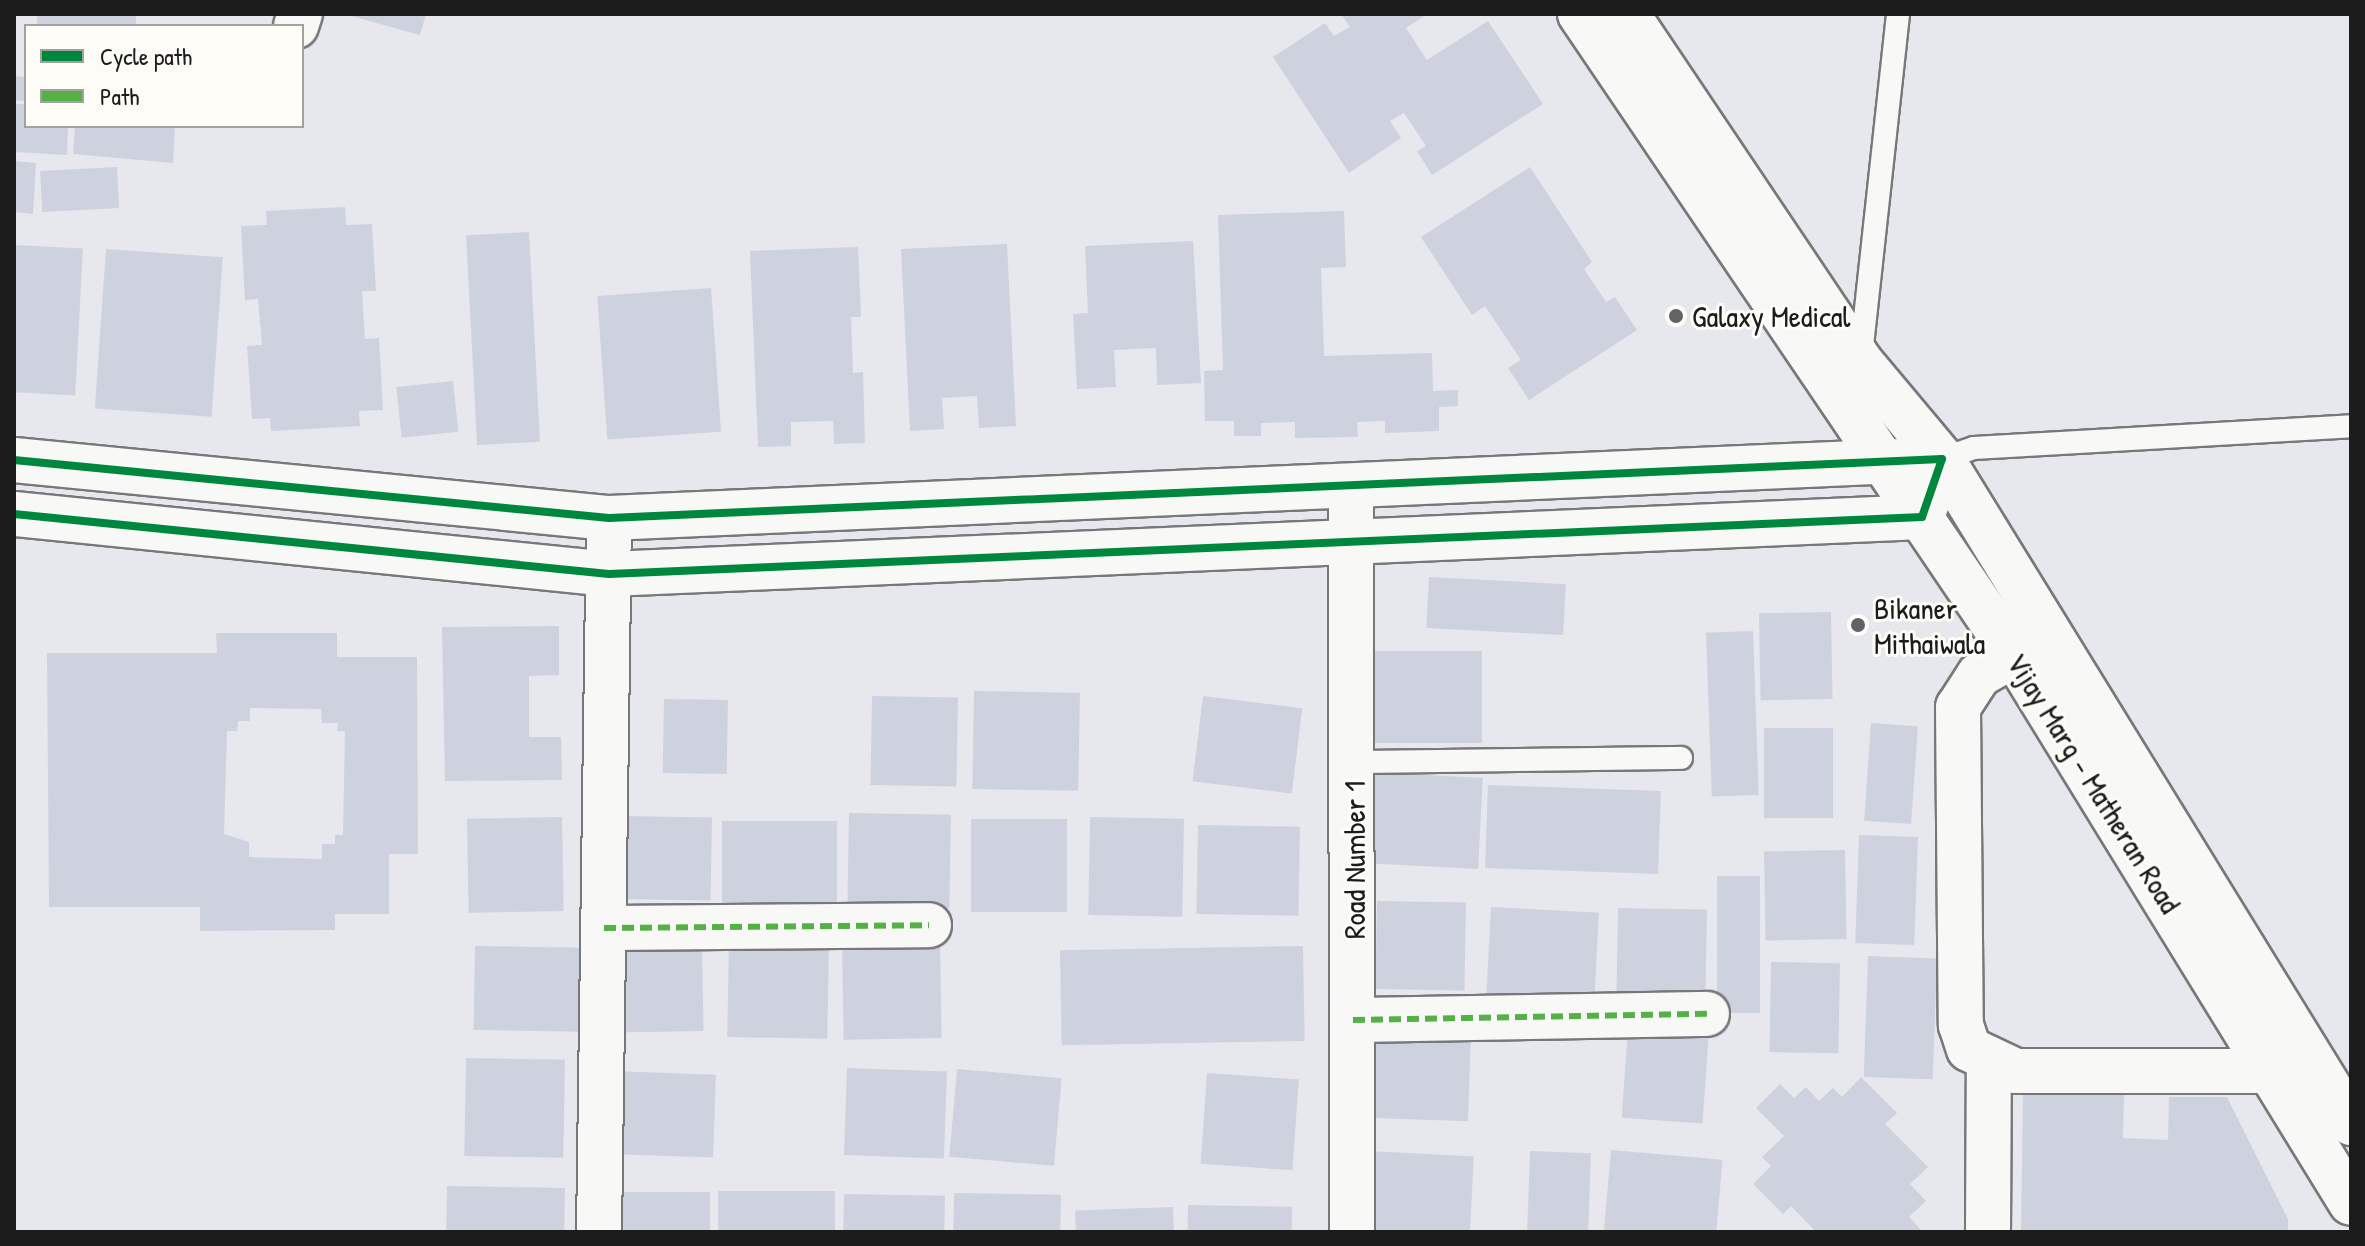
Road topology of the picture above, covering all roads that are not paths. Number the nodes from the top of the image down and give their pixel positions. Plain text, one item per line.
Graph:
1 (1580, 14) edge
2 (1627, 14) edge
3 (1898, 14) edge
4 (1860, 361) junction
5 (2351, 426) edge
6 (1942, 459) junction
7 (14, 460) edge
8 (1884, 464) junction
9 (1351, 487) junction
10 (14, 514) edge
11 (1922, 517) junction
12 (609, 518) junction
13 (1355, 542) junction
14 (609, 574) junction
15 (2014, 655) junction
16 (1681, 758) dead end
17 (1354, 762) junction
18 (929, 925) dead end
19 (604, 928) junction
20 (1707, 1014) dead end
21 (1353, 1020) junction
22 (1989, 1064) junction
23 (2274, 1071) junction
24 (2351, 1123) edge
25 (2351, 1203) edge
26 (599, 1232) edge
27 (1352, 1232) edge
28 (1988, 1232) edge

1 - 8 street, Vijay Marg - Matheran Road
2 - 4 street, Vijay Marg - Matheran Road
3 - 4 lane
4 - 6 street, Vijay Marg - Matheran Road
5 - 6 lane
6 - 8 street
6 - 11 street
6 - 24 street, Vijay Marg - Matheran Road
7 - 12 street
8 - 9 street
8 - 11 street, Vijay Marg - Matheran Road
9 - 12 street
9 - 13 street, Road Number 1
10 - 14 street
11 - 13 street
11 - 15 street, Vijay Marg - Matheran Road
12 - 14 street
13 - 14 street
13 - 17 street, Road Number 1
14 - 19 street
15 - 22 street
15 - 23 street, Vijay Marg - Matheran Road
16 - 17 lane
17 - 21 street, Road Number 1
18 - 19 street
19 - 26 street
20 - 21 street
21 - 27 street, Road Number 1
22 - 23 street
22 - 28 street
23 - 25 street, Vijay Marg - Matheran Road

